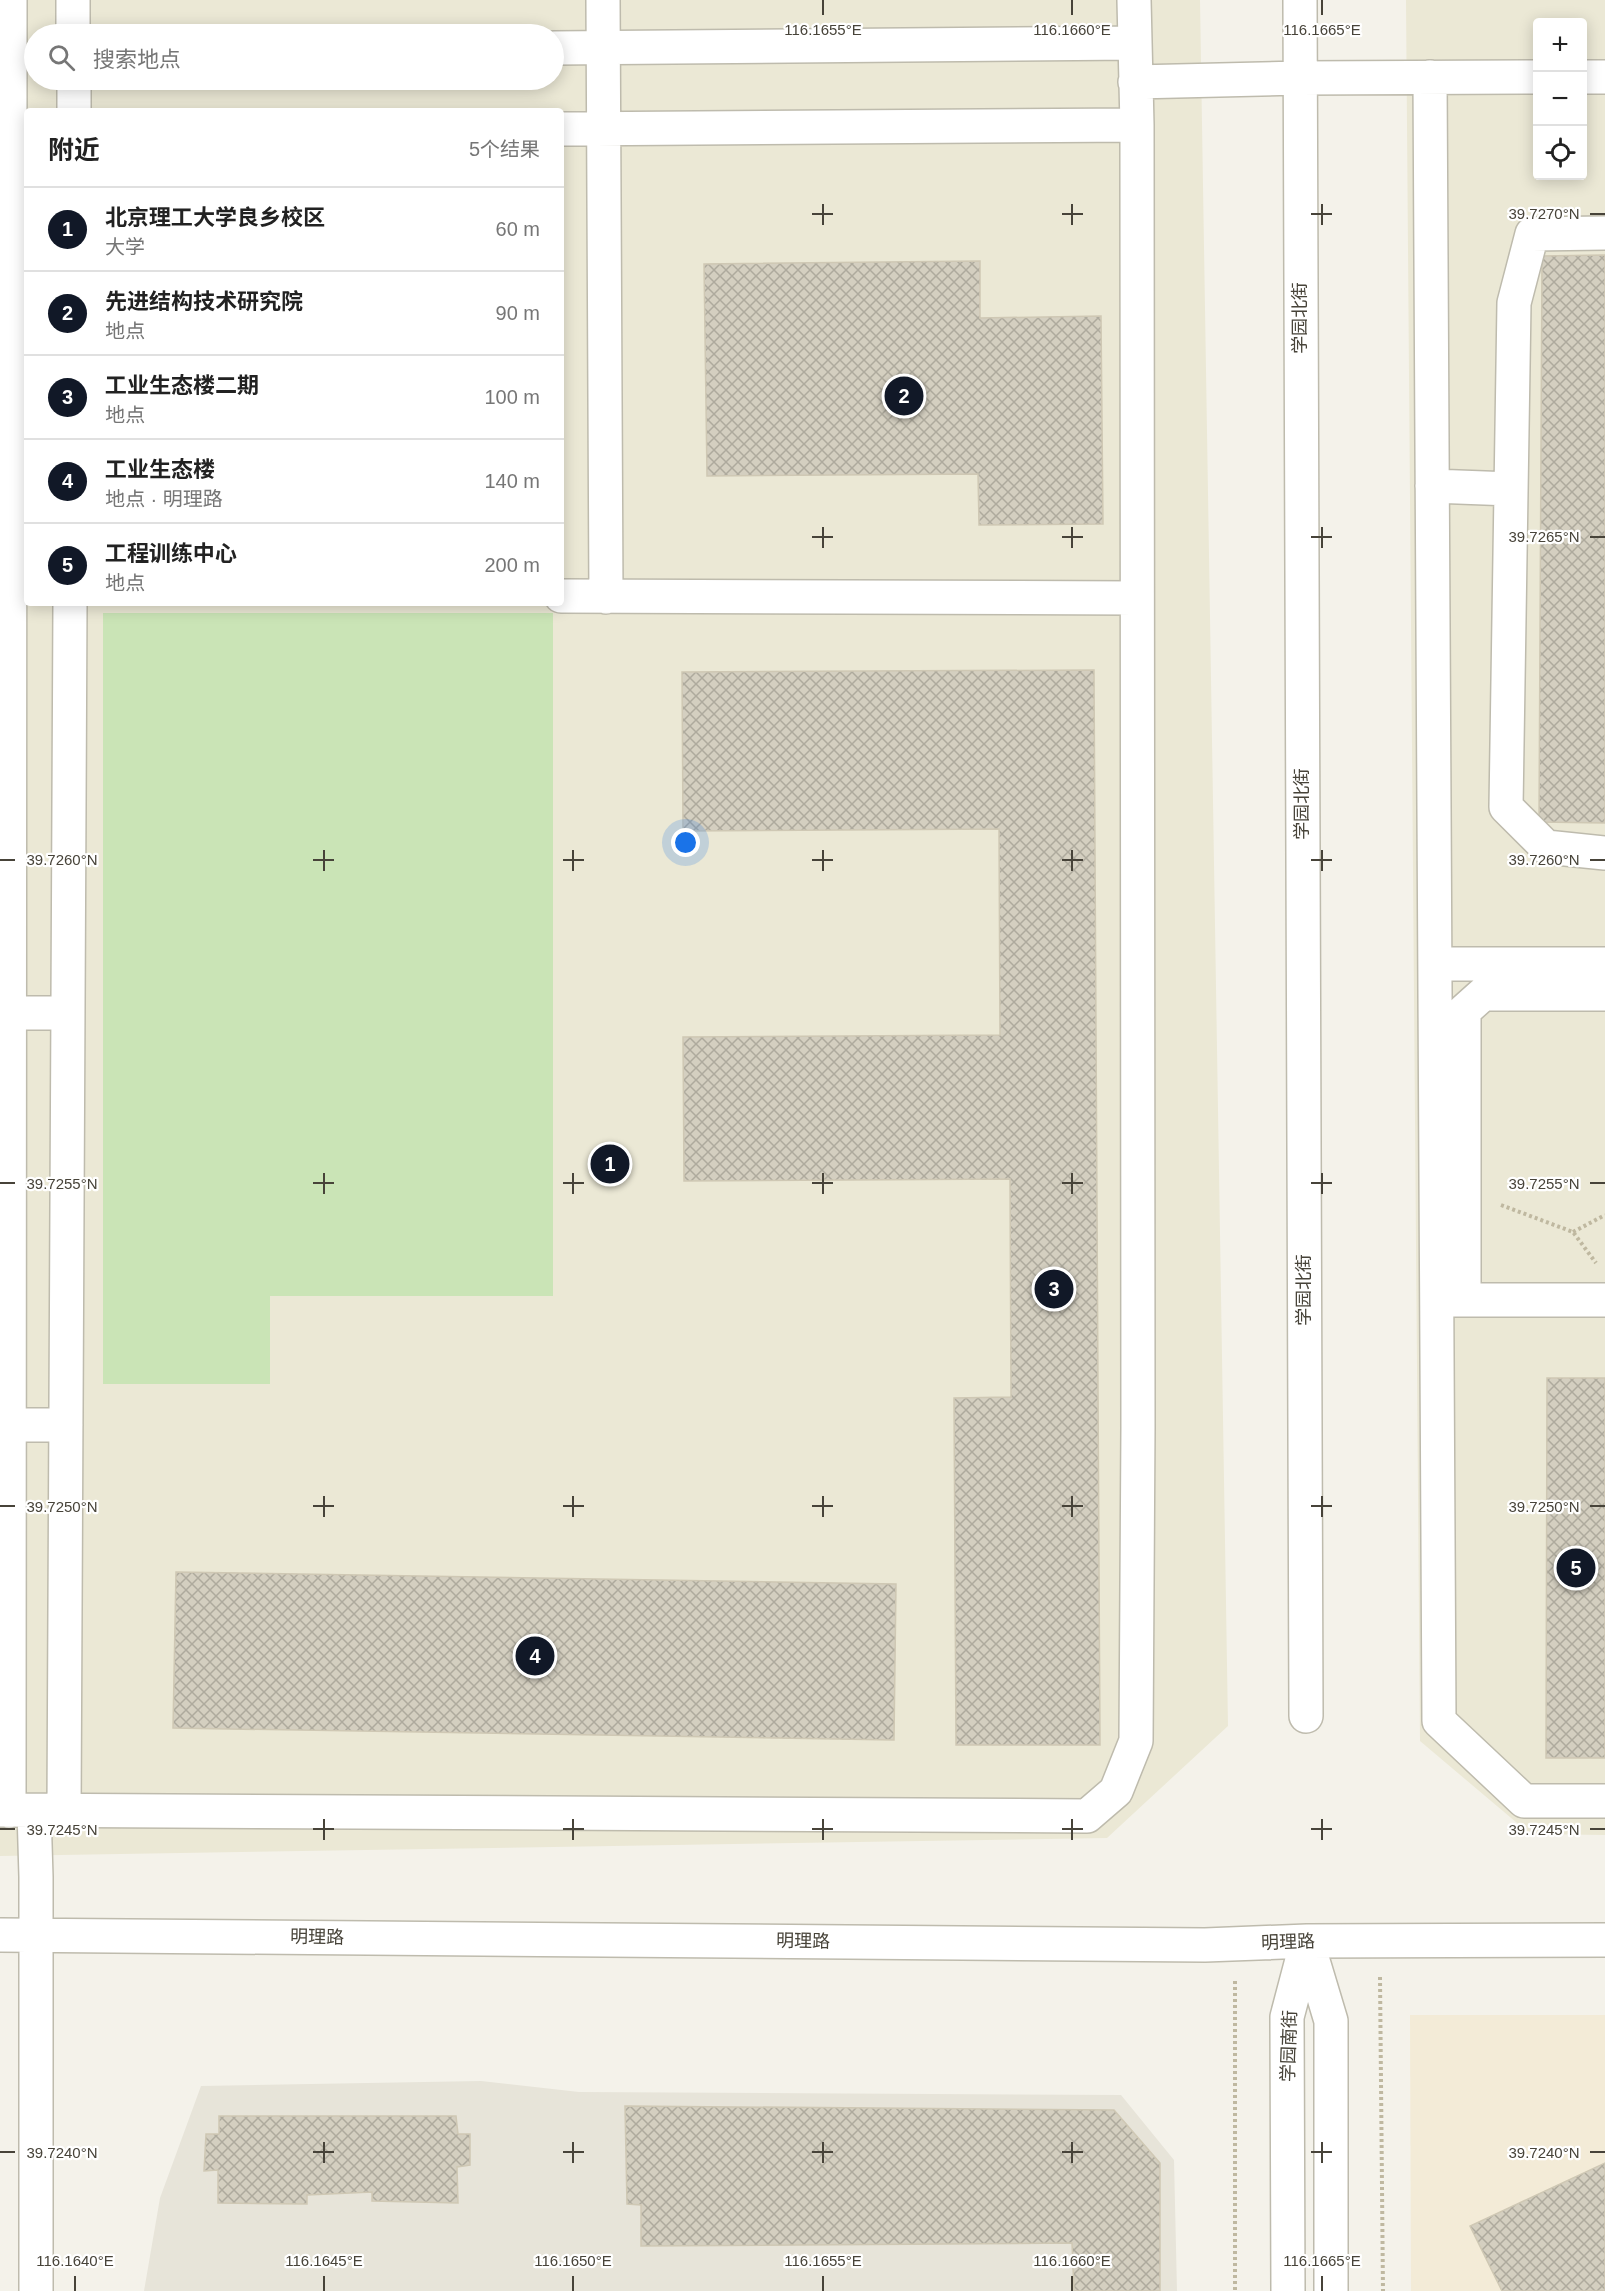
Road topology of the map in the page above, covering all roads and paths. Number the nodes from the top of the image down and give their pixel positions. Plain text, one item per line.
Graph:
1 (10, 0) edge
2 (73, 0) edge
3 (603, 0) edge
4 (1134, 0) edge
5 (1299, 0) edge
6 (74, 24) edge
7 (1134, 43) junction
8 (564, 48) edge
9 (603, 48) junction
10 (15, 51) edge
11 (1430, 76) junction
12 (1533, 76) edge
13 (1587, 76) edge
14 (1605, 76) edge
15 (1299, 78) junction
16 (1135, 82) junction
17 (74, 90) edge
18 (74, 108) edge
19 (13, 125) edge
20 (1137, 125) junction
21 (564, 129) edge
22 (603, 129) junction
23 (1605, 233) edge
24 (1432, 486) junction
25 (1511, 489) junction
26 (564, 596) edge
27 (606, 597) junction
28 (1137, 598) junction
29 (70, 606) edge
30 (1605, 853) edge
31 (1436, 964) junction
32 (1605, 964) edge
33 (1605, 994) edge
34 (5, 1013) edge
35 (68, 1013) junction
36 (1464, 1191) junction
37 (1605, 1215) edge
38 (1573, 1232) junction
39 (1599, 1266) dead end
40 (1451, 1300) junction
41 (1605, 1300) edge
42 (5, 1425) edge
43 (66, 1425) junction
44 (1306, 1716) dead end
45 (1605, 1801) edge
46 (26, 1811) edge
47 (0, 1935) edge
48 (36, 1935) junction
49 (1605, 1940) edge
50 (1307, 1941) junction
51 (1380, 1942) junction
52 (1235, 1944) junction
53 (36, 2291) edge
54 (1235, 2291) edge
55 (1288, 2291) edge
56 (1331, 2291) edge
57 (1383, 2291) edge

1 - 10 street
2 - 6 street
3 - 9 street
4 - 7 street
5 - 15 street, 学园北街
7 - 9 street
7 - 16 street
8 - 9 street
9 - 22 street
10 - 19 street
11 - 12 street
11 - 15 street
11 - 24 street
13 - 14 street
15 - 16 street
15 - 44 street, 学园北街
16 - 20 street
17 - 18 street
19 - 34 street
20 - 22 street
20 - 28 street
21 - 22 street
22 - 27 street
23 - 25 street
24 - 25 street
24 - 31 street
25 - 30 street
26 - 27 street
27 - 28 street
28 - 46 street
29 - 35 street
31 - 32 street
31 - 40 street
33 - 36 street
34 - 35 street
34 - 42 street
35 - 43 street
36 - 38 path
36 - 40 street
37 - 38 path
38 - 39 path
40 - 41 street
40 - 45 street
42 - 43 street
42 - 46 street
43 - 46 street
46 - 48 street
47 - 48 street, 明理路
48 - 52 street, 明理路
48 - 53 street
49 - 51 street, 明理路
50 - 51 street, 明理路
50 - 52 street, 明理路
50 - 55 street, 学园南街
50 - 56 street, 学园南街
51 - 57 path
52 - 54 path

